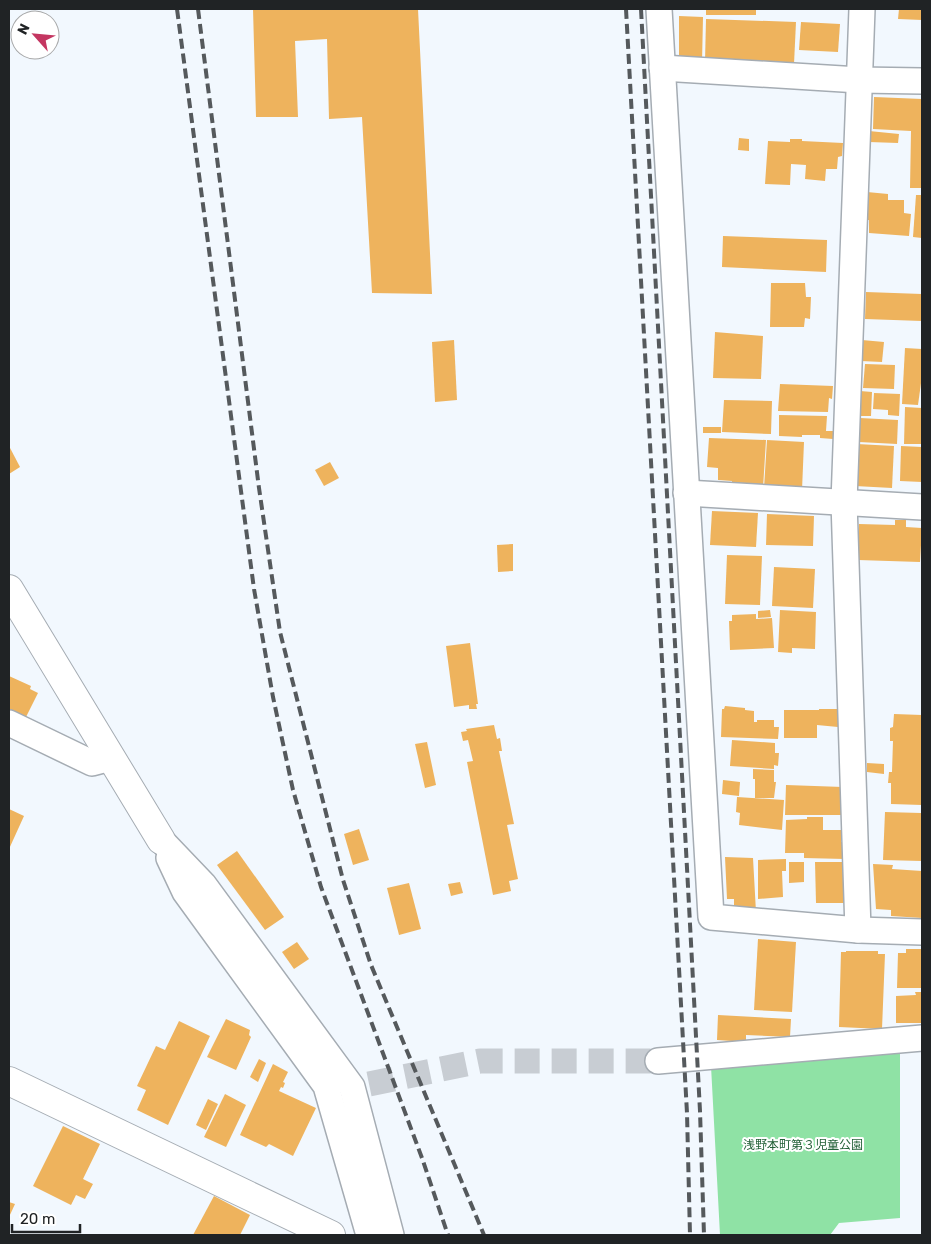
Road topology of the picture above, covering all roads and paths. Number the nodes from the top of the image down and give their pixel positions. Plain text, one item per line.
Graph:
1 (660, 9) edge
2 (862, 9) edge
3 (662, 68) junction
4 (859, 80) junction
5 (922, 82) edge
6 (686, 493) junction
7 (844, 502) junction
8 (922, 506) edge
9 (9, 589) edge
10 (9, 723) edge
11 (111, 758) junction
12 (161, 840) junction
13 (858, 930) junction
14 (922, 932) edge
15 (922, 1038) edge
16 (658, 1061) tunnel mouth
17 (9, 1081) edge
18 (331, 1235) edge
19 (369, 1235) edge
20 (391, 1235) edge

1 - 3 street
2 - 4 street
3 - 4 street
3 - 6 street
4 - 5 street
4 - 7 street
6 - 7 street
6 - 13 street
7 - 8 street
7 - 13 street
9 - 11 street
10 - 11 street
11 - 12 street
12 - 19 street
12 - 20 street
13 - 14 street
15 - 16 street
17 - 18 street

